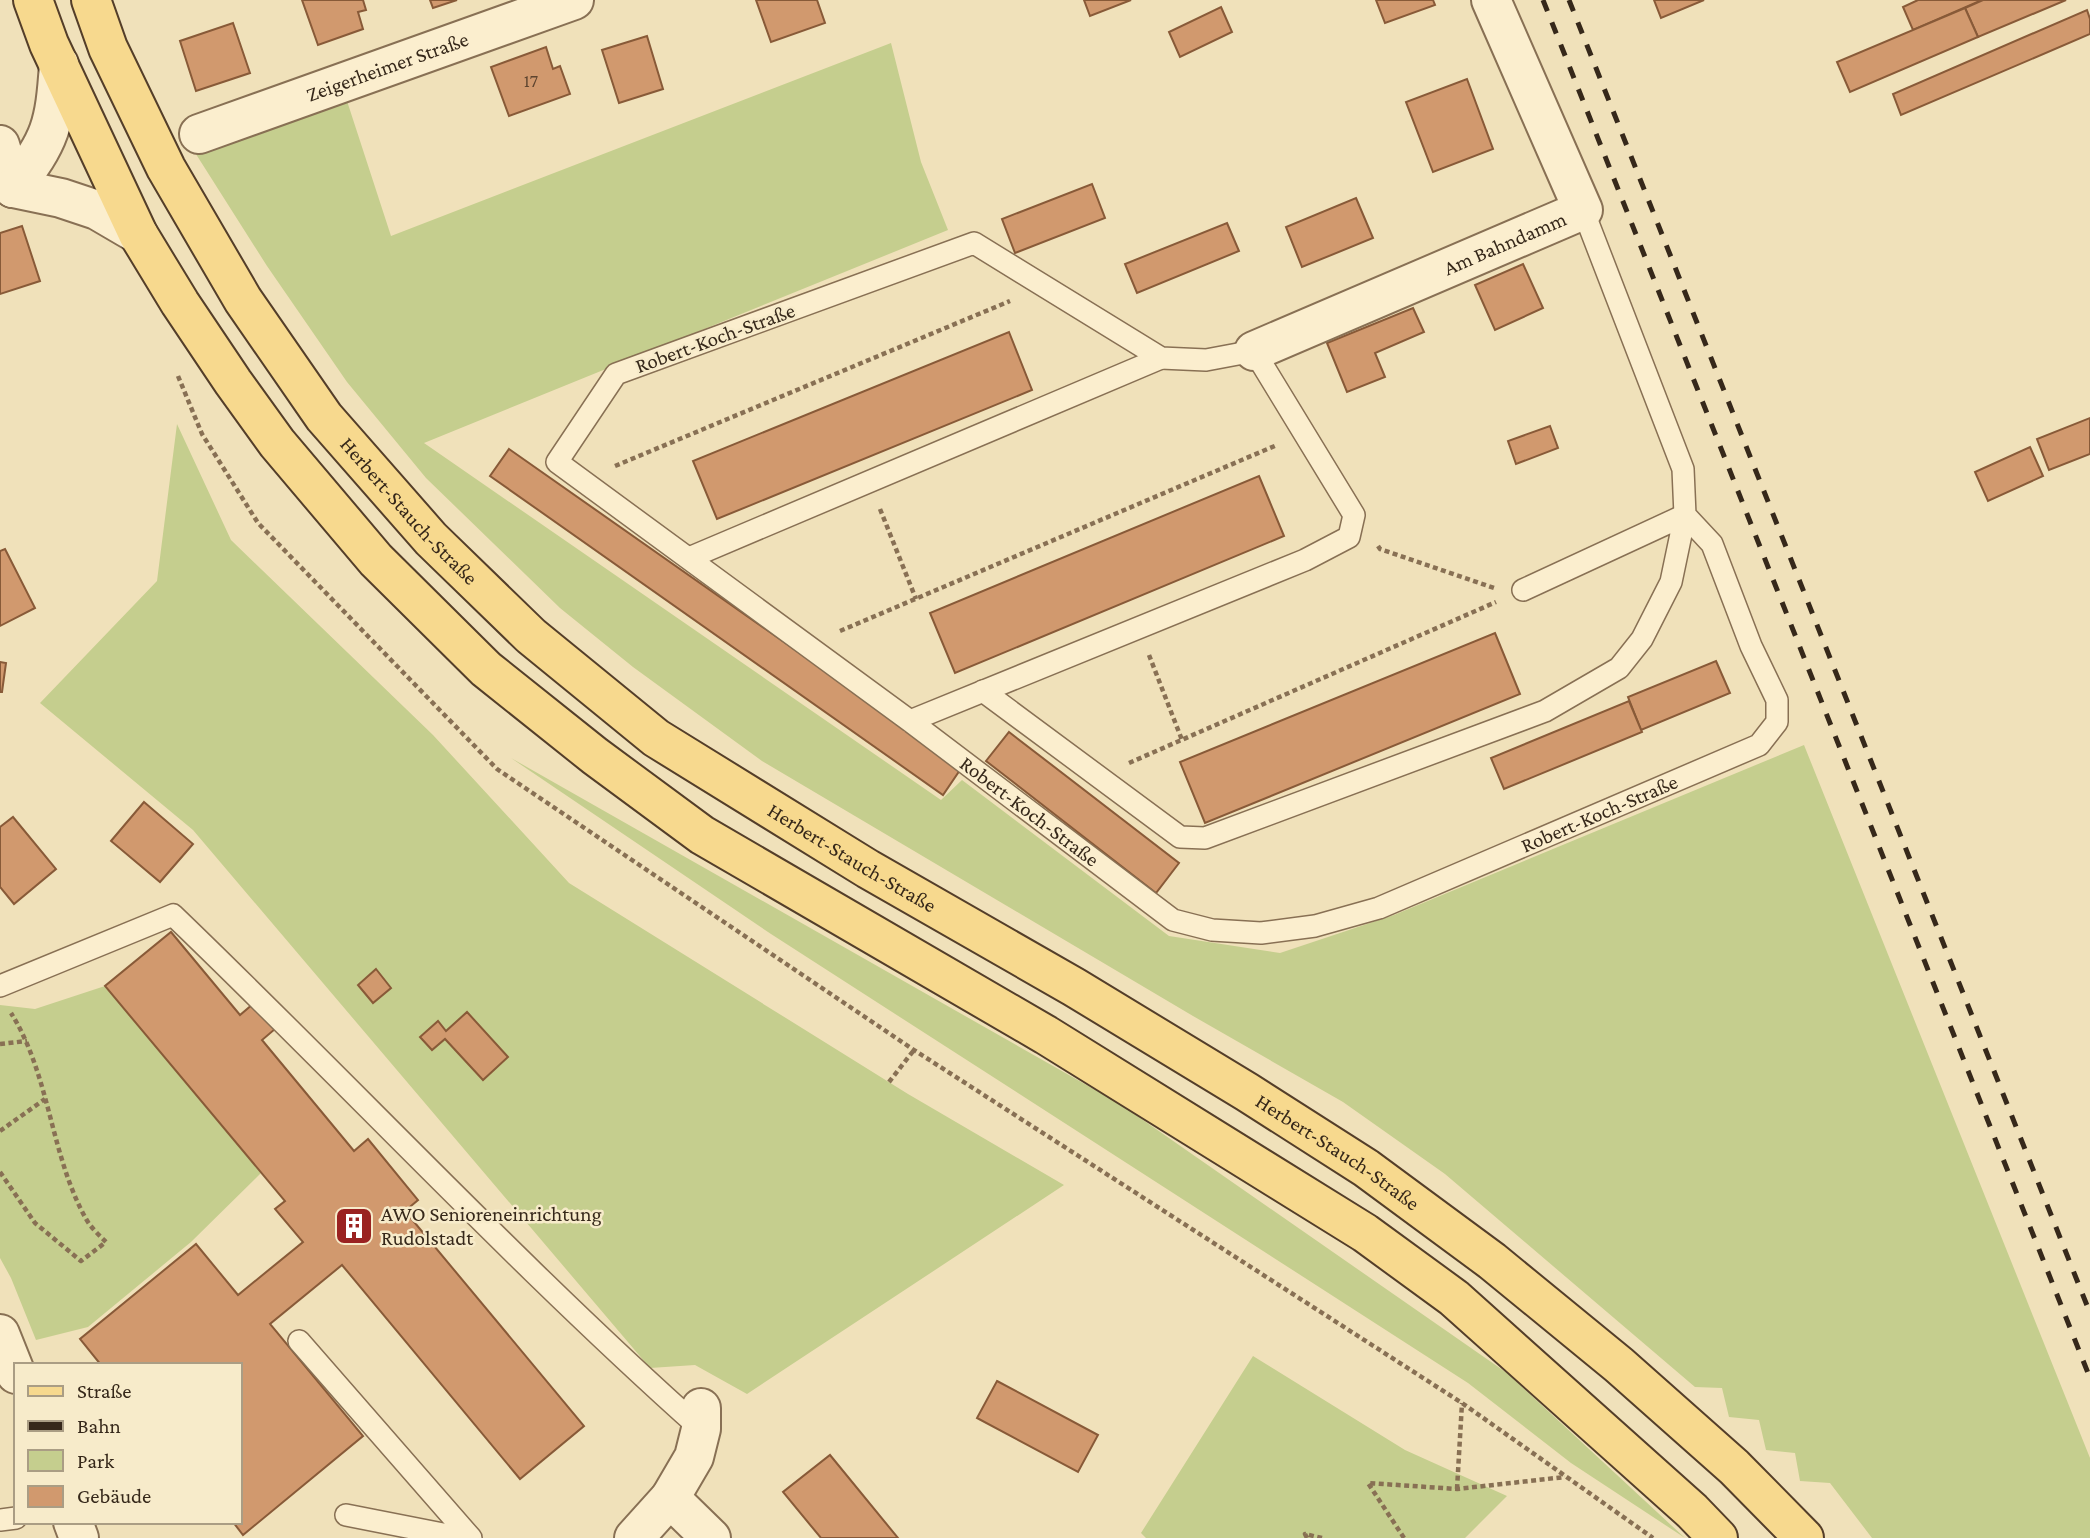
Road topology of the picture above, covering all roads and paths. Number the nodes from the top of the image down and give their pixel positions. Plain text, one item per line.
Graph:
1 (33, 0) edge
2 (91, 0) edge
3 (574, 0) edge
4 (1491, 0) edge
5 (59, 64) junction
6 (199, 134) dead end
7 (0, 145) edge
8 (6, 190) edge
9 (1583, 210) junction
10 (138, 234) junction
11 (1045, 287) junction
12 (1254, 351) junction
13 (1161, 358) junction
14 (1304, 434) junction
15 (582, 480) junction
16 (870, 482) junction
17 (1354, 515) junction
18 (1685, 515) junction
19 (689, 558) junction
20 (1522, 590) junction
21 (916, 599) junction
22 (1138, 628) junction
23 (807, 645) junction
24 (983, 691) junction
25 (910, 721) junction
26 (1182, 740) junction
27 (1099, 776) junction
28 (3, 995) edge
29 (27, 1041) junction
30 (0, 1044) edge
31 (914, 1050) dead end
32 (889, 1082) dead end
33 (46, 1099) junction
34 (0, 1130) edge
35 (0, 1172) edge
36 (0, 1334) edge
37 (299, 1341) dead end
38 (14, 1369) edge
39 (1462, 1403) dead end
40 (701, 1419) joint
41 (1566, 1477) dead end
42 (1457, 1489) junction
43 (670, 1498) junction
44 (346, 1515) dead end
45 (463, 1538) edge
46 (471, 1538) edge
47 (634, 1538) edge
48 (711, 1538) edge
49 (1307, 1538) edge
50 (1322, 1538) edge
51 (1404, 1538) edge
52 (1718, 1538) edge
53 (1804, 1538) edge

1 - 5 main road
2 - 53 main road, Herbert-Stauch-Straße
3 - 6 street, Zeigerheimer Straße
4 - 9 street, Am Bahndamm
5 - 8 street
5 - 10 main road
7 - 8 street
8 - 10 street
9 - 12 street, Am Bahndamm
9 - 18 lane
10 - 52 main road
11 - 13 lane, Robert-Koch-Straße
11 - 15 path
11 - 15 lane, Robert-Koch-Straße
12 - 13 lane, Robert-Koch-Straße
12 - 14 lane
13 - 16 lane
14 - 17 lane
14 - 21 path
15 - 19 lane, Robert-Koch-Straße
16 - 19 lane
16 - 21 path
17 - 20 path
17 - 22 lane
18 - 20 lane
18 - 25 lane, Robert-Koch-Straße
18 - 27 lane
19 - 23 lane, Robert-Koch-Straße
20 - 26 path
21 - 23 path
22 - 24 lane
22 - 26 path
23 - 25 lane, Robert-Koch-Straße
24 - 25 lane
24 - 27 lane
26 - 27 path
28 - 29 path
28 - 40 lane
29 - 30 path
29 - 33 path
31 - 32 path
33 - 34 path
33 - 35 path
36 - 38 street
37 - 46 lane
39 - 42 path
40 - 43 street
41 - 42 path
42 - 51 path
43 - 47 street
43 - 48 street
44 - 45 lane
49 - 50 path

